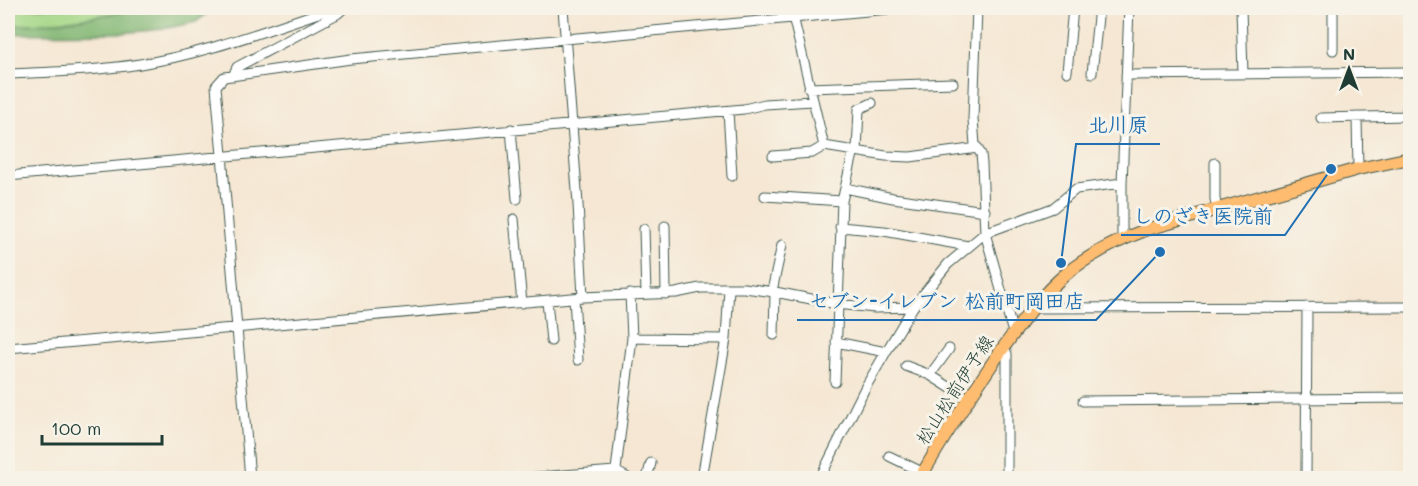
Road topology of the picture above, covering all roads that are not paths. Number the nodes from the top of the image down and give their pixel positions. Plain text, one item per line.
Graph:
1 (334, 8) edge
2 (344, 8) edge
3 (562, 8) edge
4 (900, 8) edge
5 (977, 8) edge
6 (1072, 8) edge
7 (1099, 8) edge
8 (1129, 8) edge
9 (1241, 8) edge
10 (1333, 8) edge
11 (792, 12) edge
12 (565, 37) junction
13 (1333, 50) dead end
14 (1067, 72) dead end
15 (1410, 72) edge
16 (1092, 73) dead end
17 (8, 74) edge
18 (1243, 74) junction
19 (1126, 75) junction
20 (233, 76) junction
21 (953, 83) dead end
22 (809, 88) junction
23 (1410, 89) edge
24 (812, 100) junction
25 (872, 103) dead end
26 (728, 111) junction
27 (1357, 117) junction
28 (1321, 118) dead end
29 (572, 124) junction
30 (511, 129) junction
31 (824, 146) junction
32 (978, 148) junction
33 (856, 151) junction
34 (222, 156) junction
35 (773, 156) dead end
36 (1410, 158) edge
37 (1215, 163) dead end
38 (1358, 169) junction
39 (8, 176) edge
40 (732, 176) dead end
41 (1122, 183) junction
42 (845, 188) junction
43 (765, 195) dead end
44 (517, 199) dead end
45 (842, 201) junction
46 (1217, 209) junction
47 (985, 210) junction
48 (514, 219) dead end
49 (665, 226) dead end
50 (840, 228) junction
51 (644, 229) dead end
52 (985, 233) junction
53 (1122, 239) junction
54 (782, 245) dead end
55 (968, 246) junction
56 (729, 288) junction
57 (774, 291) junction
58 (630, 294) junction
59 (646, 294) junction
60 (666, 294) junction
61 (578, 298) junction
62 (547, 300) junction
63 (522, 303) junction
64 (837, 304) junction
65 (913, 307) junction
66 (1307, 307) junction
67 (1410, 307) edge
68 (1033, 308) junction
69 (237, 328) junction
70 (1014, 332) junction
71 (774, 335) dead end
72 (632, 338) junction
73 (726, 339) junction
74 (551, 341) dead end
75 (836, 342) junction
76 (8, 348) edge
77 (1004, 348) junction
78 (949, 349) dead end
79 (886, 352) junction
80 (578, 360) dead end
81 (906, 366) dead end
82 (930, 375) junction
83 (835, 382) dead end
84 (1410, 398) edge
85 (968, 399) junction
86 (1307, 399) junction
87 (1083, 401) dead end
88 (890, 456) dead end
89 (651, 463) dead end
90 (615, 475) edge
91 (922, 476) edge
92 (250, 478) edge
93 (525, 478) edge
94 (537, 478) edge
95 (628, 478) edge
96 (646, 478) edge
97 (702, 478) edge
98 (820, 478) edge
99 (1007, 478) edge
100 (1306, 478) edge

1 - 17 street
2 - 20 street
3 - 12 street
4 - 11 street
5 - 32 street
6 - 14 street
7 - 16 street
8 - 19 street
9 - 18 street
10 - 13 street
11 - 12 street
11 - 22 street
12 - 20 street
12 - 29 street
15 - 18 street
18 - 19 street
19 - 41 street
20 - 34 street
21 - 22 street
22 - 24 street
23 - 27 street
24 - 26 street
24 - 31 street
25 - 33 street
26 - 29 street
26 - 40 street
27 - 28 street
27 - 38 street
29 - 30 street
29 - 61 street
30 - 34 street
30 - 44 street
31 - 33 street
31 - 35 street
32 - 33 street
32 - 47 street
33 - 42 street
34 - 39 street
34 - 69 street
36 - 38 main road, 松山松前伊予線
37 - 46 street
38 - 46 main road, 松山松前伊予線
41 - 52 street
41 - 53 street
42 - 45 street
42 - 47 street
43 - 45 street
45 - 50 street
46 - 53 main road, 松山松前伊予線
47 - 52 street
48 - 63 street
49 - 60 street
50 - 55 street
50 - 64 street
51 - 59 street
52 - 55 street
52 - 70 street
53 - 68 main road, 松山松前伊予線
54 - 57 street
55 - 65 street
56 - 57 street
56 - 60 street
56 - 73 street
57 - 64 street
57 - 71 street
58 - 59 street
58 - 61 street
58 - 72 street
59 - 60 street
61 - 62 street
61 - 80 street
62 - 63 street
62 - 74 street
63 - 69 street
64 - 65 street
64 - 75 street
65 - 79 street
66 - 67 street
66 - 68 street
66 - 86 street
68 - 70 main road, 松山松前伊予線
69 - 76 street
69 - 92 street
70 - 77 main road, 松山松前伊予線
72 - 73 street
72 - 90 street
73 - 97 street
75 - 79 street
75 - 83 street
77 - 85 main road, 松山松前伊予線
77 - 99 street
78 - 82 street
79 - 98 street
81 - 82 street
82 - 85 street
84 - 86 street
85 - 91 main road, 松山松前伊予線
86 - 87 street
86 - 100 street
88 - 91 street
89 - 96 street
90 - 94 street
90 - 95 street
93 - 94 street

